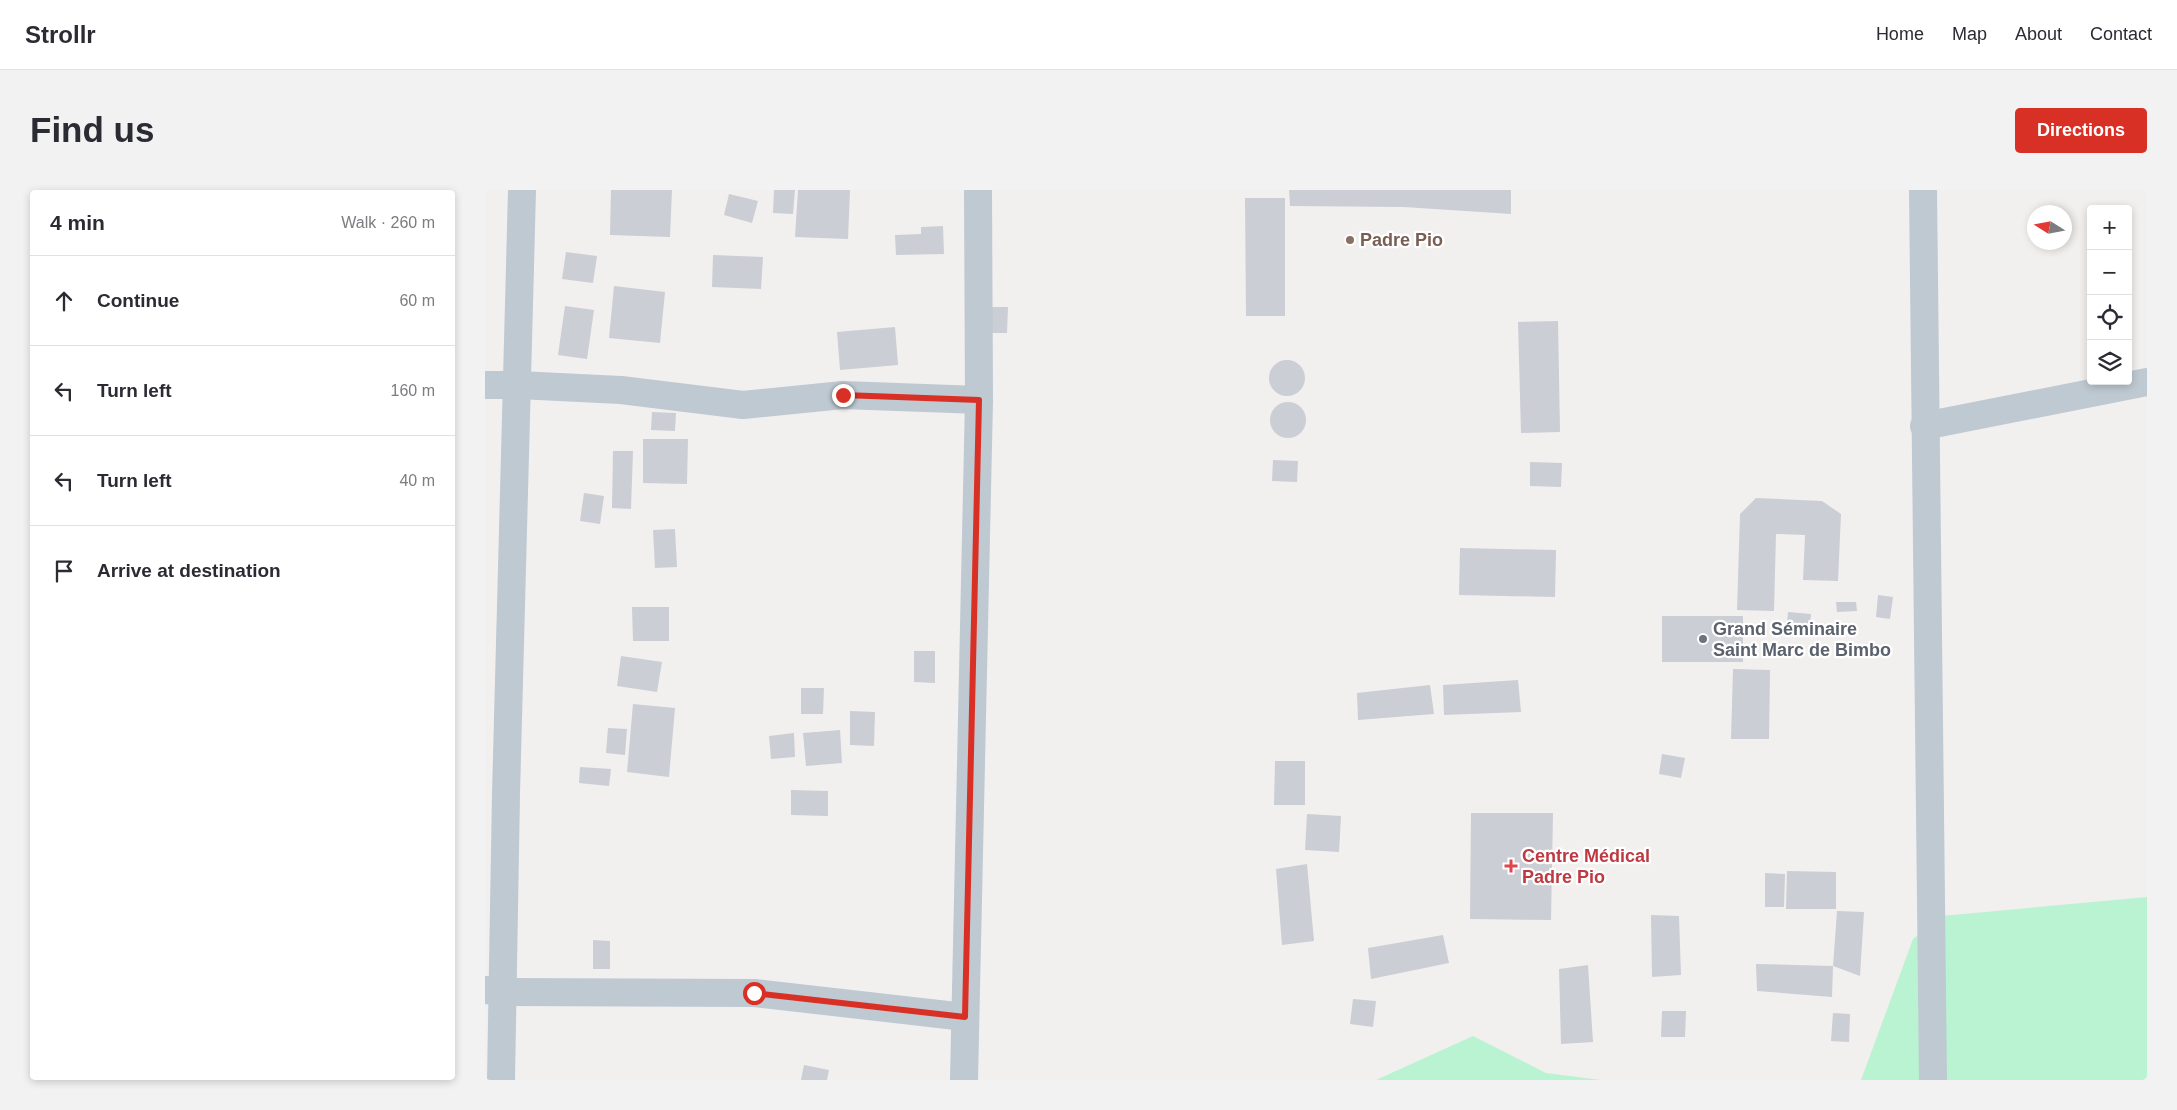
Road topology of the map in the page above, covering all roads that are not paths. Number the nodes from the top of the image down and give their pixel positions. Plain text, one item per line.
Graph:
1 (522, 190) edge
2 (978, 190) edge
3 (1923, 190) edge
4 (2147, 382) edge
5 (485, 385) edge
6 (518, 385) junction
7 (979, 400) junction
8 (1925, 426) junction
9 (496, 794) edge
10 (494, 991) edge
11 (965, 1017) junction
12 (501, 1080) edge
13 (964, 1080) edge
14 (1933, 1080) edge

1 - 6 street
2 - 7 street
3 - 8 street
4 - 8 street
5 - 6 street
6 - 7 street
6 - 9 street
7 - 11 street
8 - 14 street
9 - 10 street
10 - 11 street
10 - 12 street
11 - 13 street

